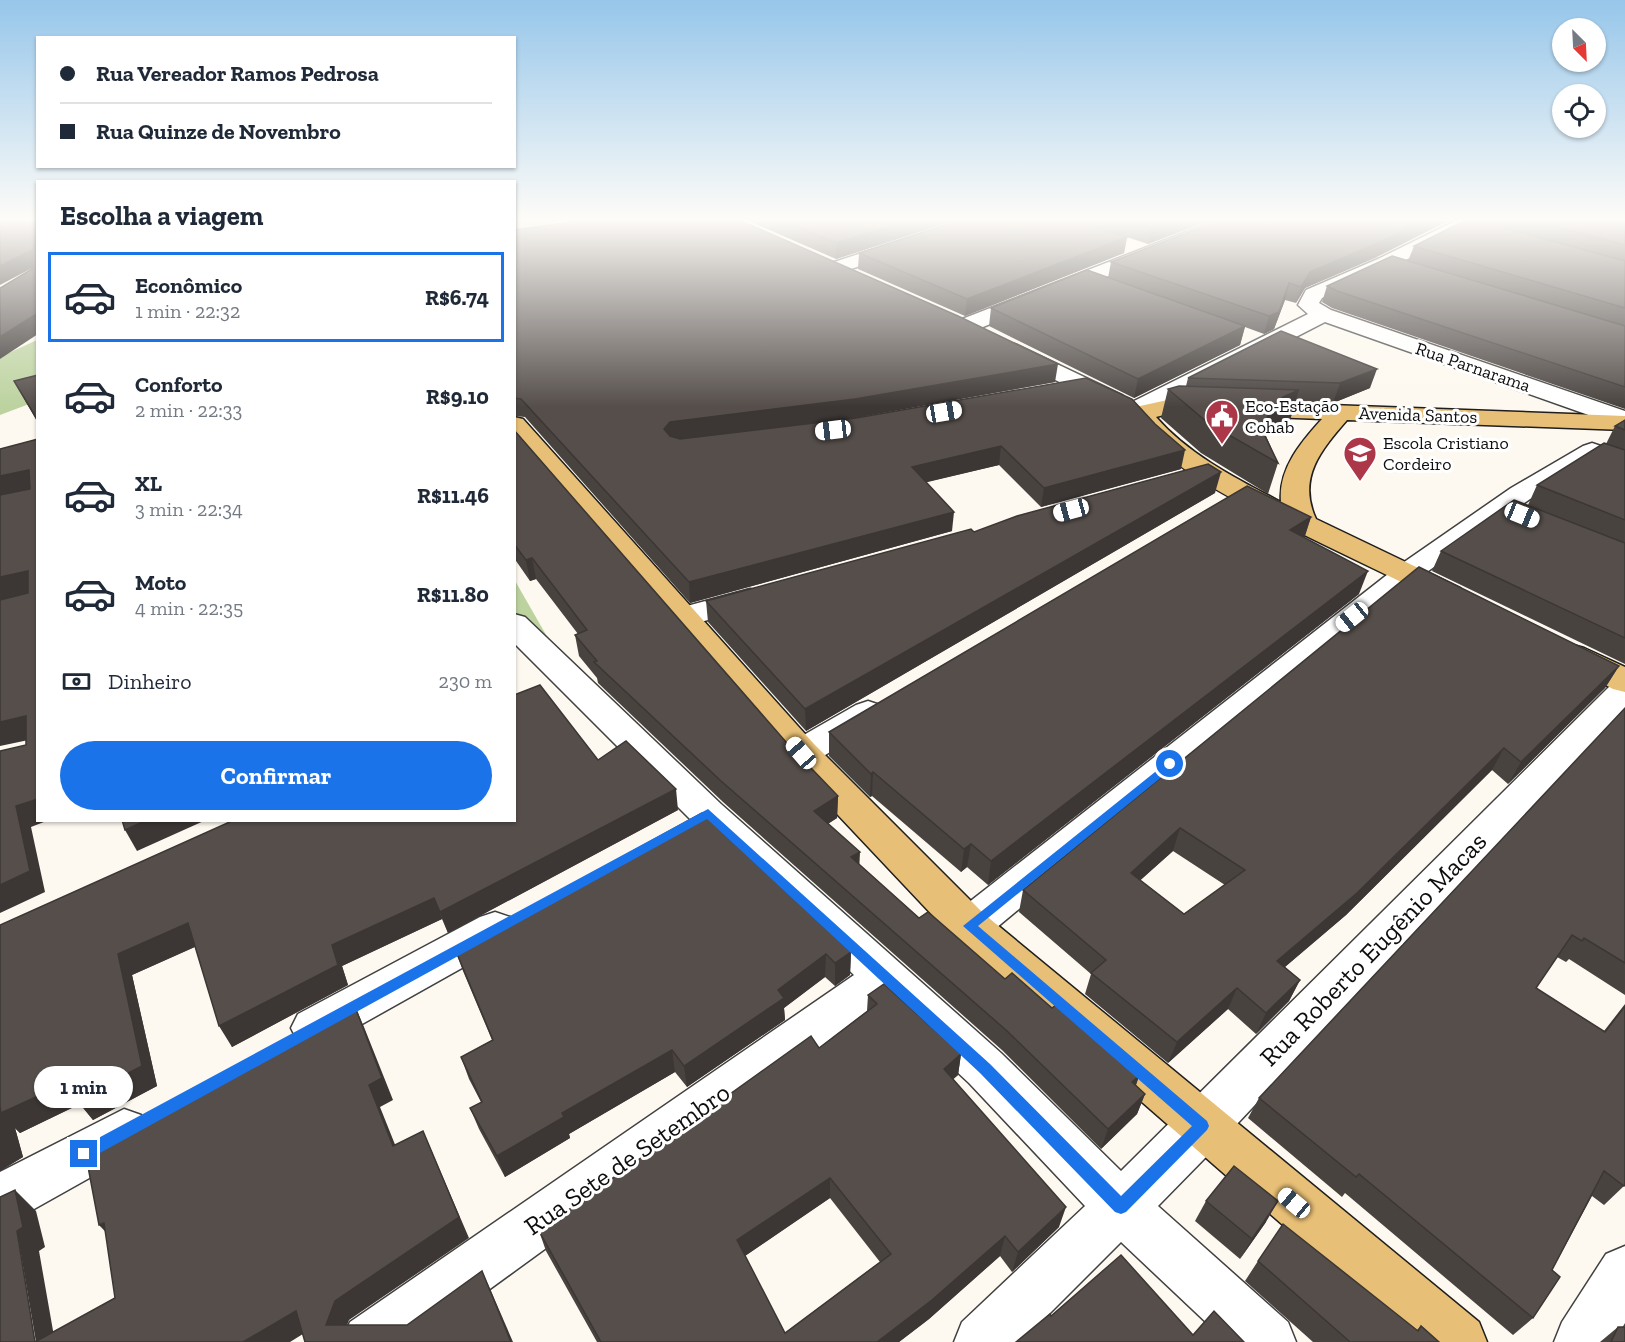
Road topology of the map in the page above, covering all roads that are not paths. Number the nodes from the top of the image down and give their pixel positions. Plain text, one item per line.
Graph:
1 (1075, 282) edge
2 (1090, 282) edge
3 (1342, 282) edge
4 (1114, 290) edge
5 (1324, 314) junction
6 (944, 316) edge
7 (965, 326) junction
8 (1243, 337) edge
9 (1264, 344) junction
10 (1086, 386) junction
11 (1052, 392) edge
12 (1137, 411) junction
13 (1341, 412) junction
14 (1625, 420) edge
15 (516, 426) edge
16 (1625, 463) edge
17 (1208, 472) junction
18 (1174, 482) edge
19 (1241, 492) junction
20 (1502, 506) junction
21 (1210, 510) edge
22 (1533, 519) edge
23 (1305, 526) junction
24 (1407, 573) junction
25 (774, 591) edge
26 (1469, 604) edge
27 (682, 617) junction
28 (519, 635) edge
29 (1552, 645) edge
30 (1625, 681) edge
31 (1625, 691) edge
32 (893, 698) edge
33 (801, 753) junction
34 (531, 910) edge
35 (969, 926) junction
36 (885, 977) junction
37 (282, 1046) edge
38 (157, 1114) edge
39 (1202, 1126) junction
40 (0, 1200) edge
41 (1121, 1207) junction
42 (1625, 1273) edge
43 (370, 1342) edge
44 (982, 1342) edge
45 (1268, 1342) edge
46 (1459, 1342) edge
47 (1582, 1342) edge

1 - 7 street
2 - 4 street
3 - 5 street
5 - 9 street
5 - 14 street, Rua Parnarama
6 - 7 street
7 - 10 street
8 - 9 street
9 - 12 street
10 - 11 street
10 - 12 street
12 - 13 main road, Avenida Santos
12 - 17 main road
13 - 14 main road, Avenida Santos
13 - 23 main road
15 - 27 main road
16 - 20 street
17 - 18 street
17 - 19 main road
19 - 21 street
19 - 23 main road
20 - 22 street
20 - 24 street
23 - 24 main road
24 - 26 main road
24 - 35 street
25 - 27 street
27 - 33 main road
28 - 36 street
29 - 30 main road
31 - 39 street, Rua Roberto Eugênio Macas
32 - 33 street
33 - 35 main road
34 - 37 street
35 - 39 main road
36 - 41 street
36 - 43 street, Rua Sete de Setembro
38 - 40 street
39 - 41 street, Rua Roberto Eugênio Macas
39 - 46 main road
41 - 44 street, Rua Roberto Eugênio Macas
41 - 45 street
42 - 47 street

